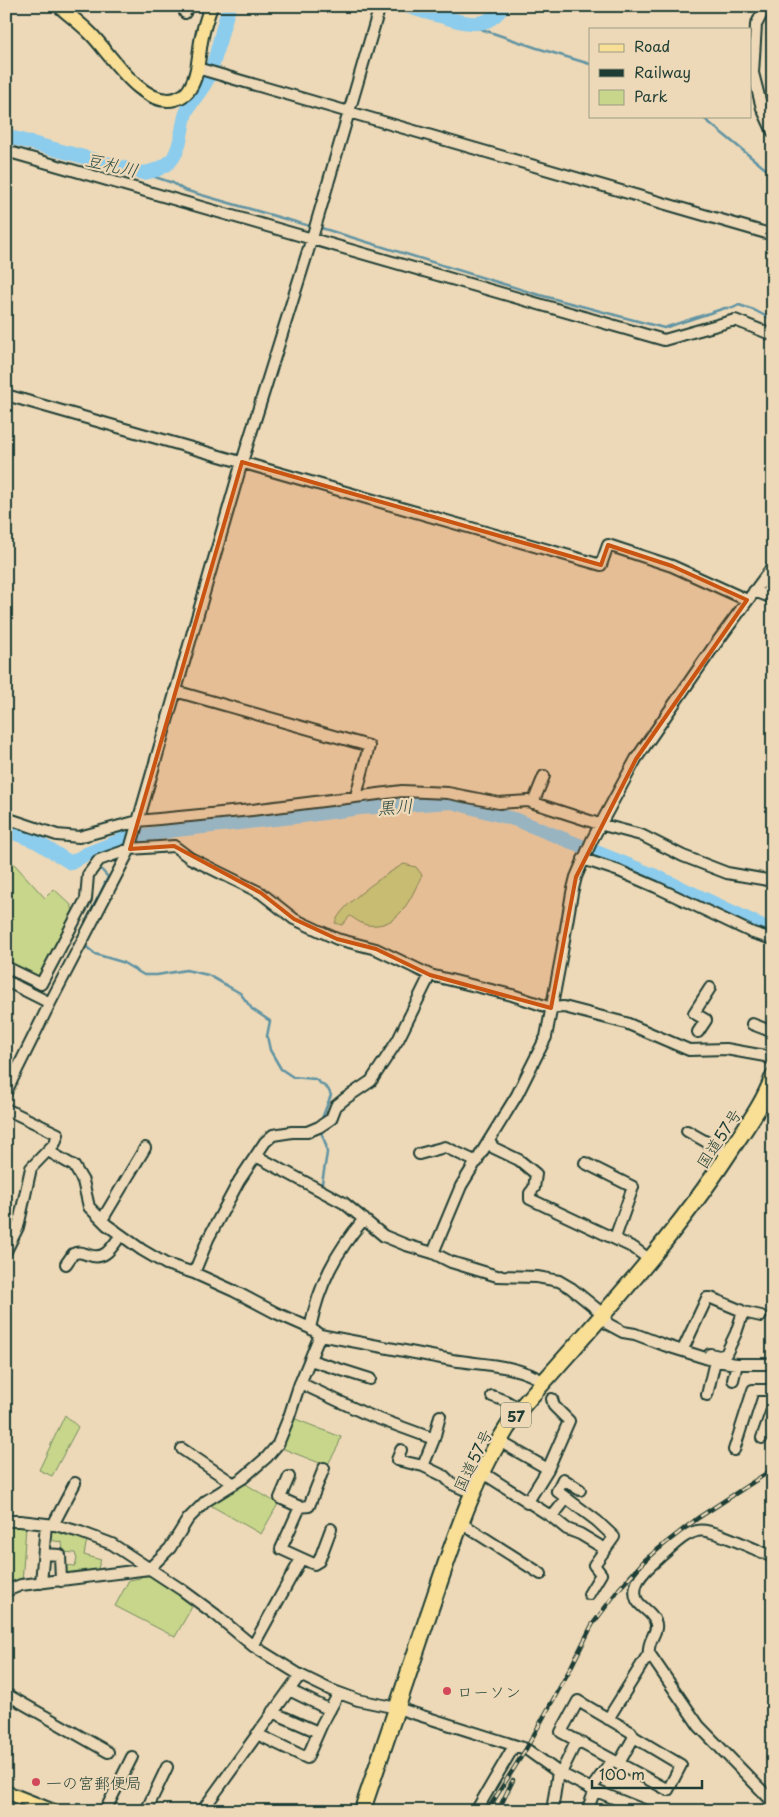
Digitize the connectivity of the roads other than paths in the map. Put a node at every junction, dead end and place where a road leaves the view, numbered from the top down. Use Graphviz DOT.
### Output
graph roads {
  1 [pos="59,6"];
  2 [pos="211,6"];
  3 [pos="380,6"];
  4 [pos="766,6"];
  5 [pos="197,68"];
  6 [pos="348,112"];
  7 [pos="773,132"];
  8 [pos="6,151"];
  9 [pos="772,231"];
  10 [pos="312,238"];
  11 [pos="773,335"];
  12 [pos="6,394"];
  13 [pos="242,462"];
  14 [pos="773,566"];
  15 [pos="754,591"];
  16 [pos="773,598"];
  17 [pos="747,600"];
  18 [pos="175,691"];
  19 [pos="540,779"];
  20 [pos="356,796"];
  21 [pos="533,803"];
  22 [pos="6,818"];
  23 [pos="138,821"];
  24 [pos="599,824"];
  25 [pos="130,849"];
  26 [pos="583,859"];
  27 [pos="773,881"];
  28 [pos="773,939"];
  29 [pos="6,967"];
  30 [pos="430,975"];
  31 [pos="6,981"];
  32 [pos="710,988"];
  33 [pos="50,1003"];
  34 [pos="551,1008"];
  35 [pos="752,1024"];
  36 [pos="698,1032"];
  37 [pos="773,1032"];
  38 [pos="773,1060"];
  39 [pos="773,1077"];
  40 [pos="6,1092"];
  41 [pos="6,1109"];
  42 [pos="687,1131"];
  43 [pos="489,1142"];
  44 [pos="145,1148"];
  45 [pos="48,1151"];
  46 [pos="420,1154"];
  47 [pos="728,1154"];
  48 [pos="256,1156"];
  49 [pos="477,1162"];
  50 [pos="585,1163"];
  51 [pos="364,1219"];
  52 [pos="102,1220"];
  53 [pos="121,1235"];
  54 [pos="615,1238"];
  55 [pos="8,1245"];
  56 [pos="433,1253"];
  57 [pos="650,1260"];
  58 [pos="66,1264"];
  59 [pos="194,1273"];
  60 [pos="742,1312"];
  61 [pos="603,1314"];
  62 [pos="761,1316"];
  63 [pos="310,1328"];
  64 [pos="634,1334"];
  65 [pos="320,1335"];
  66 [pos="685,1345"];
  67 [pos="310,1360"];
  68 [pos="715,1361"];
  69 [pos="737,1364"];
  70 [pos="773,1364"];
  71 [pos="370,1379"];
  72 [pos="733,1380"];
  73 [pos="544,1382"];
  74 [pos="300,1383"];
  75 [pos="773,1390"];
  76 [pos="707,1395"];
  77 [pos="492,1396"];
  78 [pos="552,1400"];
  79 [pos="773,1407"];
  80 [pos="520,1409"];
  81 [pos="440,1416"];
  82 [pos="762,1438"];
  83 [pos="434,1439"];
  84 [pos="499,1441"];
  85 [pos="182,1449"];
  86 [pos="401,1450"];
  87 [pos="734,1450"];
  88 [pos="423,1466"];
  89 [pos="324,1468"];
  90 [pos="548,1468"];
  91 [pos="483,1472"];
  92 [pos="289,1477"];
  93 [pos="75,1483"];
  94 [pos="234,1484"];
  95 [pos="580,1490"];
  96 [pos="474,1492"];
  97 [pos="566,1499"];
  98 [pos="527,1502"];
  99 [pos="300,1507"];
  100 [pos="552,1517"];
  101 [pos="6,1521"];
  102 [pos="461,1523"];
  103 [pos="50,1525"];
  104 [pos="331,1530"];
  105 [pos="605,1549"];
  106 [pos="44,1554"];
  107 [pos="773,1557"];
  108 [pos="301,1558"];
  109 [pos="149,1569"];
  110 [pos="540,1574"];
  111 [pos="60,1582"];
  112 [pos="41,1584"];
  113 [pos="6,1591"];
  114 [pos="589,1594"];
  115 [pos="253,1646"];
  116 [pos="650,1653"];
  117 [pos="300,1674"];
  118 [pos="288,1690"];
  119 [pos="339,1693"];
  120 [pos="6,1694"];
  121 [pos="397,1708"];
  122 [pos="330,1710"];
  123 [pos="272,1712"];
  124 [pos="608,1718"];
  125 [pos="318,1732"];
  126 [pos="257,1734"];
  127 [pos="634,1737"];
  128 [pos="577,1740"];
  129 [pos="514,1746"];
  130 [pos="108,1752"];
  131 [pos="132,1757"];
  132 [pos="616,1761"];
  133 [pos="167,1767"];
  134 [pos="559,1773"];
  135 [pos="593,1789"];
  136 [pos="6,1792"];
  137 [pos="54,1811"];
  138 [pos="105,1811"];
  139 [pos="146,1811"];
  140 [pos="202,1811"];
  141 [pos="362,1811"];
  142 [pos="476,1811"];
  143 [pos="552,1811"];
  144 [pos="587,1811"];
  145 [pos="646,1811"];
  146 [pos="769,1811"];
  1 -- 5 [label="main road"];
  2 -- 5 [label="main road"];
  3 -- 6 [label="street"];
  4 -- 7 [label="street"];
  5 -- 6 [label="street"];
  6 -- 9 [label="street"];
  6 -- 10 [label="street"];
  8 -- 10 [label="street"];
  10 -- 11 [label="street"];
  10 -- 13 [label="street"];
  12 -- 13 [label="street"];
  13 -- 17 [label="street"];
  13 -- 18 [label="street"];
  14 -- 15 [label="street"];
  15 -- 16 [label="street"];
  15 -- 17 [label="street"];
  17 -- 24 [label="street"];
  18 -- 20 [label="street"];
  18 -- 23 [label="street"];
  19 -- 21 [label="street"];
  20 -- 21 [label="street"];
  20 -- 23 [label="street"];
  21 -- 24 [label="street"];
  22 -- 23 [label="street"];
  23 -- 25 [label="street"];
  24 -- 26 [label="street"];
  24 -- 27 [label="street"];
  25 -- 29 [label="street"];
  25 -- 30 [label="street"];
  25 -- 33 [label="street"];
  26 -- 28 [label="street"];
  26 -- 34 [label="street"];
  30 -- 34 [label="street"];
  30 -- 48 [label="street"];
  31 -- 33 [label="street"];
  32 -- 36 [label="street"];
  33 -- 40 [label="street"];
  34 -- 38 [label="street"];
  34 -- 43 [label="street"];
  35 -- 37 [label="street"];
  39 -- 47 [label="highway, 国道57号 / 57"];
  41 -- 45 [label="street"];
  42 -- 47 [label="street"];
  43 -- 49 [label="street"];
  43 -- 54 [label="street"];
  44 -- 52 [label="street"];
  45 -- 52 [label="street"];
  45 -- 55 [label="street"];
  46 -- 49 [label="street"];
  47 -- 57 [label="highway, 国道57号 / 57"];
  48 -- 51 [label="street"];
  48 -- 59 [label="street"];
  49 -- 56 [label="street"];
  50 -- 54 [label="street"];
  51 -- 56 [label="street"];
  51 -- 63 [label="street"];
  52 -- 53 [label="street"];
  53 -- 58 [label="street"];
  53 -- 59 [label="street"];
  54 -- 57 [label="street"];
  56 -- 61 [label="street"];
  57 -- 61 [label="highway, 国道57号 / 57"];
  59 -- 63 [label="street"];
  60 -- 62 [label="street"];
  60 -- 66 [label="street"];
  60 -- 66 [label="street"];
  61 -- 64 [label="street"];
  61 -- 73 [label="highway, 国道57号 / 57"];
  63 -- 65 [label="street"];
  64 -- 66 [label="street"];
  64 -- 68 [label="street"];
  65 -- 67 [label="street"];
  65 -- 73 [label="street"];
  67 -- 71 [label="street"];
  67 -- 74 [label="street"];
  68 -- 69 [label="street"];
  68 -- 76 [label="street"];
  69 -- 70 [label="street"];
  69 -- 72 [label="street"];
  73 -- 80 [label="highway, 国道57号 / 57"];
  74 -- 83 [label="street"];
  74 -- 94 [label="street"];
  75 -- 87 [label="street"];
  77 -- 80 [label="street"];
  78 -- 90 [label="street"];
  79 -- 82 [label="street"];
  80 -- 84 [label="highway, 国道57号 / 57"];
  81 -- 83 [label="street"];
  83 -- 88 [label="street"];
  84 -- 90 [label="street"];
  84 -- 91 [label="highway, 国道57号 / 57"];
  85 -- 94 [label="street"];
  86 -- 88 [label="street"];
  88 -- 96 [label="street"];
  89 -- 99 [label="street"];
  90 -- 98 [label="street"];
  91 -- 96 [label="highway, 国道57号 / 57"];
  91 -- 98 [label="street"];
  92 -- 99 [label="street"];
  93 -- 103 [label="street"];
  94 -- 109 [label="street"];
  95 -- 97 [label="street"];
  96 -- 102 [label="highway, 国道57号 / 57"];
  97 -- 100 [label="street"];
  97 -- 105 [label="street"];
  98 -- 100 [label="street"];
  99 -- 108 [label="street"];
  100 -- 105 [label="street"];
  101 -- 103 [label="street"];
  102 -- 110 [label="street"];
  102 -- 121 [label="highway, 国道57号 / 57"];
  103 -- 106 [label="street"];
  103 -- 109 [label="street"];
  104 -- 108 [label="street"];
  105 -- 114 [label="street"];
  106 -- 111 [label="street"];
  106 -- 112 [label="street"];
  107 -- 116 [label="street"];
  108 -- 115 [label="street"];
  109 -- 111 [label="street"];
  109 -- 115 [label="street"];
  111 -- 112 [label="street"];
  112 -- 113 [label="street"];
  115 -- 117 [label="street"];
  116 -- 124 [label="street"];
  116 -- 146 [label="street"];
  117 -- 118 [label="street"];
  117 -- 119 [label="street"];
  118 -- 122 [label="street"];
  118 -- 123 [label="street"];
  119 -- 121 [label="street"];
  119 -- 122 [label="street"];
  120 -- 130 [label="street"];
  121 -- 129 [label="street"];
  121 -- 141 [label="highway, 国道57号 / 57"];
  122 -- 125 [label="street"];
  123 -- 125 [label="street"];
  123 -- 126 [label="street"];
  124 -- 127 [label="street"];
  124 -- 128 [label="street"];
  125 -- 126 [label="street"];
  126 -- 140 [label="street"];
  127 -- 132 [label="street"];
  127 -- 132 [label="street"];
  128 -- 132 [label="street"];
  128 -- 134 [label="street"];
  129 -- 134 [label="street"];
  129 -- 142 [label="street"];
  131 -- 138 [label="street"];
  132 -- 135 [label="street"];
  133 -- 139 [label="street"];
  134 -- 135 [label="street"];
  134 -- 143 [label="street"];
  135 -- 144 [label="street"];
  135 -- 145 [label="street"];
  136 -- 137 [label="main road"];
}
